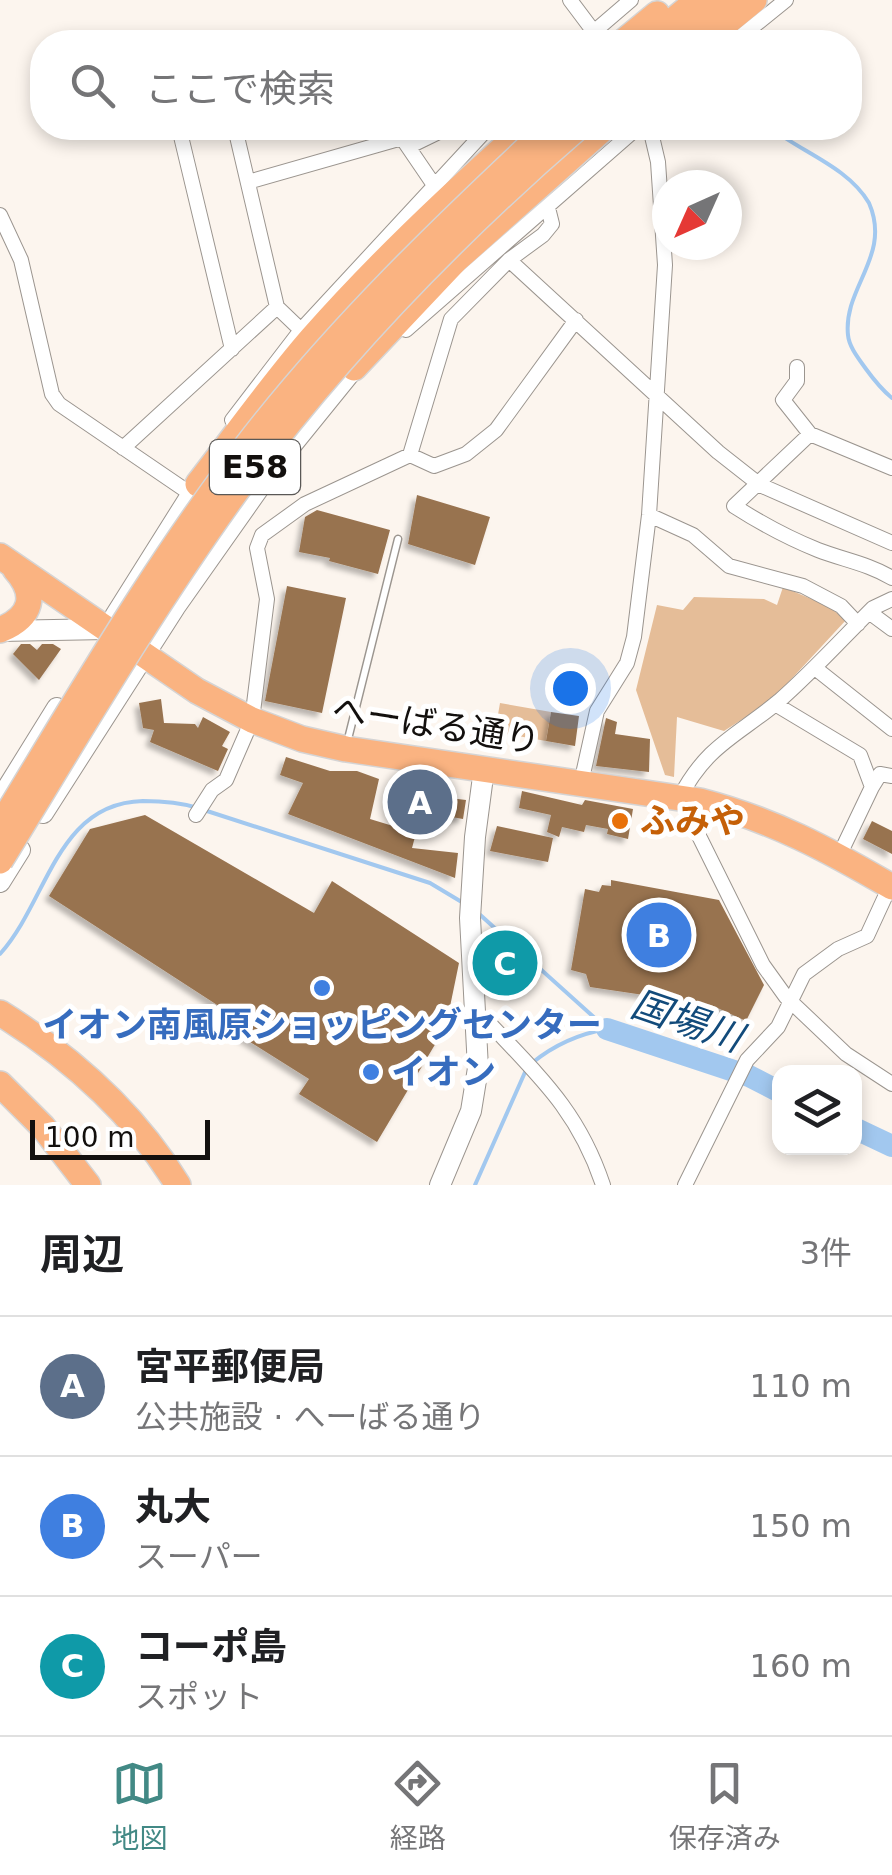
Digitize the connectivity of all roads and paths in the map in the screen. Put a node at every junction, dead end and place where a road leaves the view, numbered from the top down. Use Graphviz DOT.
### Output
graph roads {
  1 [pos="570,0"];
  2 [pos="631,0"];
  3 [pos="674,0"];
  4 [pos="698,0"];
  5 [pos="727,0"];
  6 [pos="754,0"];
  7 [pos="786,0"];
  8 [pos="585,30"];
  9 [pos="596,30"];
  10 [pos="638,30"];
  11 [pos="662,30"];
  12 [pos="690,30"];
  13 [pos="718,30"];
  14 [pos="749,30"];
  15 [pos="182,140"];
  16 [pos="238,140"];
  17 [pos="393,140"];
  18 [pos="405,140"];
  19 [pos="474,140"];
  20 [pos="513,140"];
  21 [pos="537,140"];
  22 [pos="564,140"];
  23 [pos="590,140"];
  24 [pos="624,140"];
  25 [pos="653,140"];
  26 [pos="248,182"];
  27 [pos="434,185"];
  28 [pos="548,208"];
  29 [pos="0,215"];
  30 [pos="509,260"];
  31 [pos="277,307"];
  32 [pos="576,320"];
  33 [pos="301,330"];
  34 [pos="232,349"];
  35 [pos="797,366"];
  36 [pos="354,368"];
  37 [pos="659,398"];
  38 [pos="810,434"];
  39 [pos="123,448"];
  40 [pos="410,455"];
  41 [pos="892,468"];
  42 [pos="756,482"];
  43 [pos="194,489"];
  44 [pos="649,516"];
  45 [pos="398,539"];
  46 [pos="892,543"];
  47 [pos="5,560"];
  48 [pos="892,578"];
  49 [pos="892,599"];
  50 [pos="863,618"];
  51 [pos="107,628"];
  52 [pos="892,628"];
  53 [pos="0,631"];
  54 [pos="144,654"];
  55 [pos="814,668"];
  56 [pos="776,704"];
  57 [pos="252,720"];
  58 [pos="892,729"];
  59 [pos="346,750"];
  60 [pos="484,769"];
  61 [pos="892,776"];
  62 [pos="581,783"];
  63 [pos="872,787"];
  64 [pos="690,799"];
  65 [pos="0,800"];
  66 [pos="197,813"];
  67 [pos="0,826"];
  68 [pos="838,856"];
  69 [pos="0,861"];
  70 [pos="0,882"];
  71 [pos="891,886"];
  72 [pos="789,998"];
  73 [pos="0,1013"];
  74 [pos="478,1020"];
  75 [pos="0,1084"];
  76 [pos="892,1084"];
  77 [pos="88,1185"];
  78 [pos="178,1185"];
  79 [pos="440,1185"];
  80 [pos="603,1185"];
  81 [pos="685,1185"];
  1 -- 8 [label="street"];
  2 -- 9 [label="street"];
  3 -- 10 [label="highway"];
  4 -- 11 [label="highway"];
  5 -- 12 [label="highway"];
  6 -- 13 [label="highway"];
  7 -- 14 [label="street"];
  15 -- 34 [label="street"];
  16 -- 26 [label="street"];
  17 -- 26 [label="street"];
  18 -- 27 [label="street"];
  19 -- 27 [label="street"];
  20 -- 43 [label="highway"];
  21 -- 67 [label="highway, E58, bridge"];
  22 -- 69 [label="highway, E58, bridge"];
  23 -- 36 [label="highway"];
  24 -- 28 [label="street"];
  25 -- 37 [label="street"];
  26 -- 31 [label="street"];
  27 -- 33 [label="street"];
  28 -- 30 [label="street"];
  28 -- 36 [label="street"];
  29 -- 39 [label="street"];
  30 -- 32 [label="street"];
  30 -- 40 [label="street"];
  31 -- 33 [label="street"];
  31 -- 34 [label="street"];
  32 -- 37 [label="street"];
  32 -- 40 [label="street"];
  33 -- 43 [label="street"];
  34 -- 39 [label="street"];
  35 -- 38 [label="street"];
  36 -- 54 [label="street"];
  37 -- 42 [label="street"];
  37 -- 44 [label="street"];
  38 -- 41 [label="street"];
  38 -- 42 [label="street"];
  39 -- 43 [label="street"];
  40 -- 57 [label="street"];
  42 -- 46 [label="street"];
  42 -- 48 [label="street"];
  43 -- 51 [label="street"];
  44 -- 50 [label="street"];
  44 -- 62 [label="street"];
  45 -- 59 [label="lane"];
  47 -- 51 [label="highway, へーばる通り"];
  47 -- 53 [label="highway"];
  49 -- 50 [label="street"];
  50 -- 52 [label="street"];
  50 -- 55 [label="street"];
  51 -- 53 [label="street"];
  51 -- 54 [label="highway, へーばる通り"];
  51 -- 65 [label="street"];
  54 -- 57 [label="highway, へーばる通り"];
  54 -- 70 [label="street"];
  55 -- 56 [label="street"];
  55 -- 58 [label="street"];
  56 -- 63 [label="street"];
  56 -- 64 [label="street"];
  57 -- 59 [label="highway, へーばる通り"];
  57 -- 66 [label="street"];
  59 -- 60 [label="highway, へーばる通り"];
  60 -- 62 [label="highway, へーばる通り"];
  60 -- 74 [label="street"];
  61 -- 63 [label="street"];
  62 -- 64 [label="highway, へーばる通り"];
  63 -- 68 [label="street"];
  64 -- 68 [label="highway, へーばる通り"];
  64 -- 72 [label="street"];
  68 -- 71 [label="highway, へーばる通り"];
  71 -- 72 [label="street"];
  72 -- 76 [label="street"];
  72 -- 81 [label="street"];
  73 -- 78 [label="highway"];
  74 -- 79 [label="street"];
  74 -- 80 [label="street"];
  75 -- 77 [label="highway"];
}
